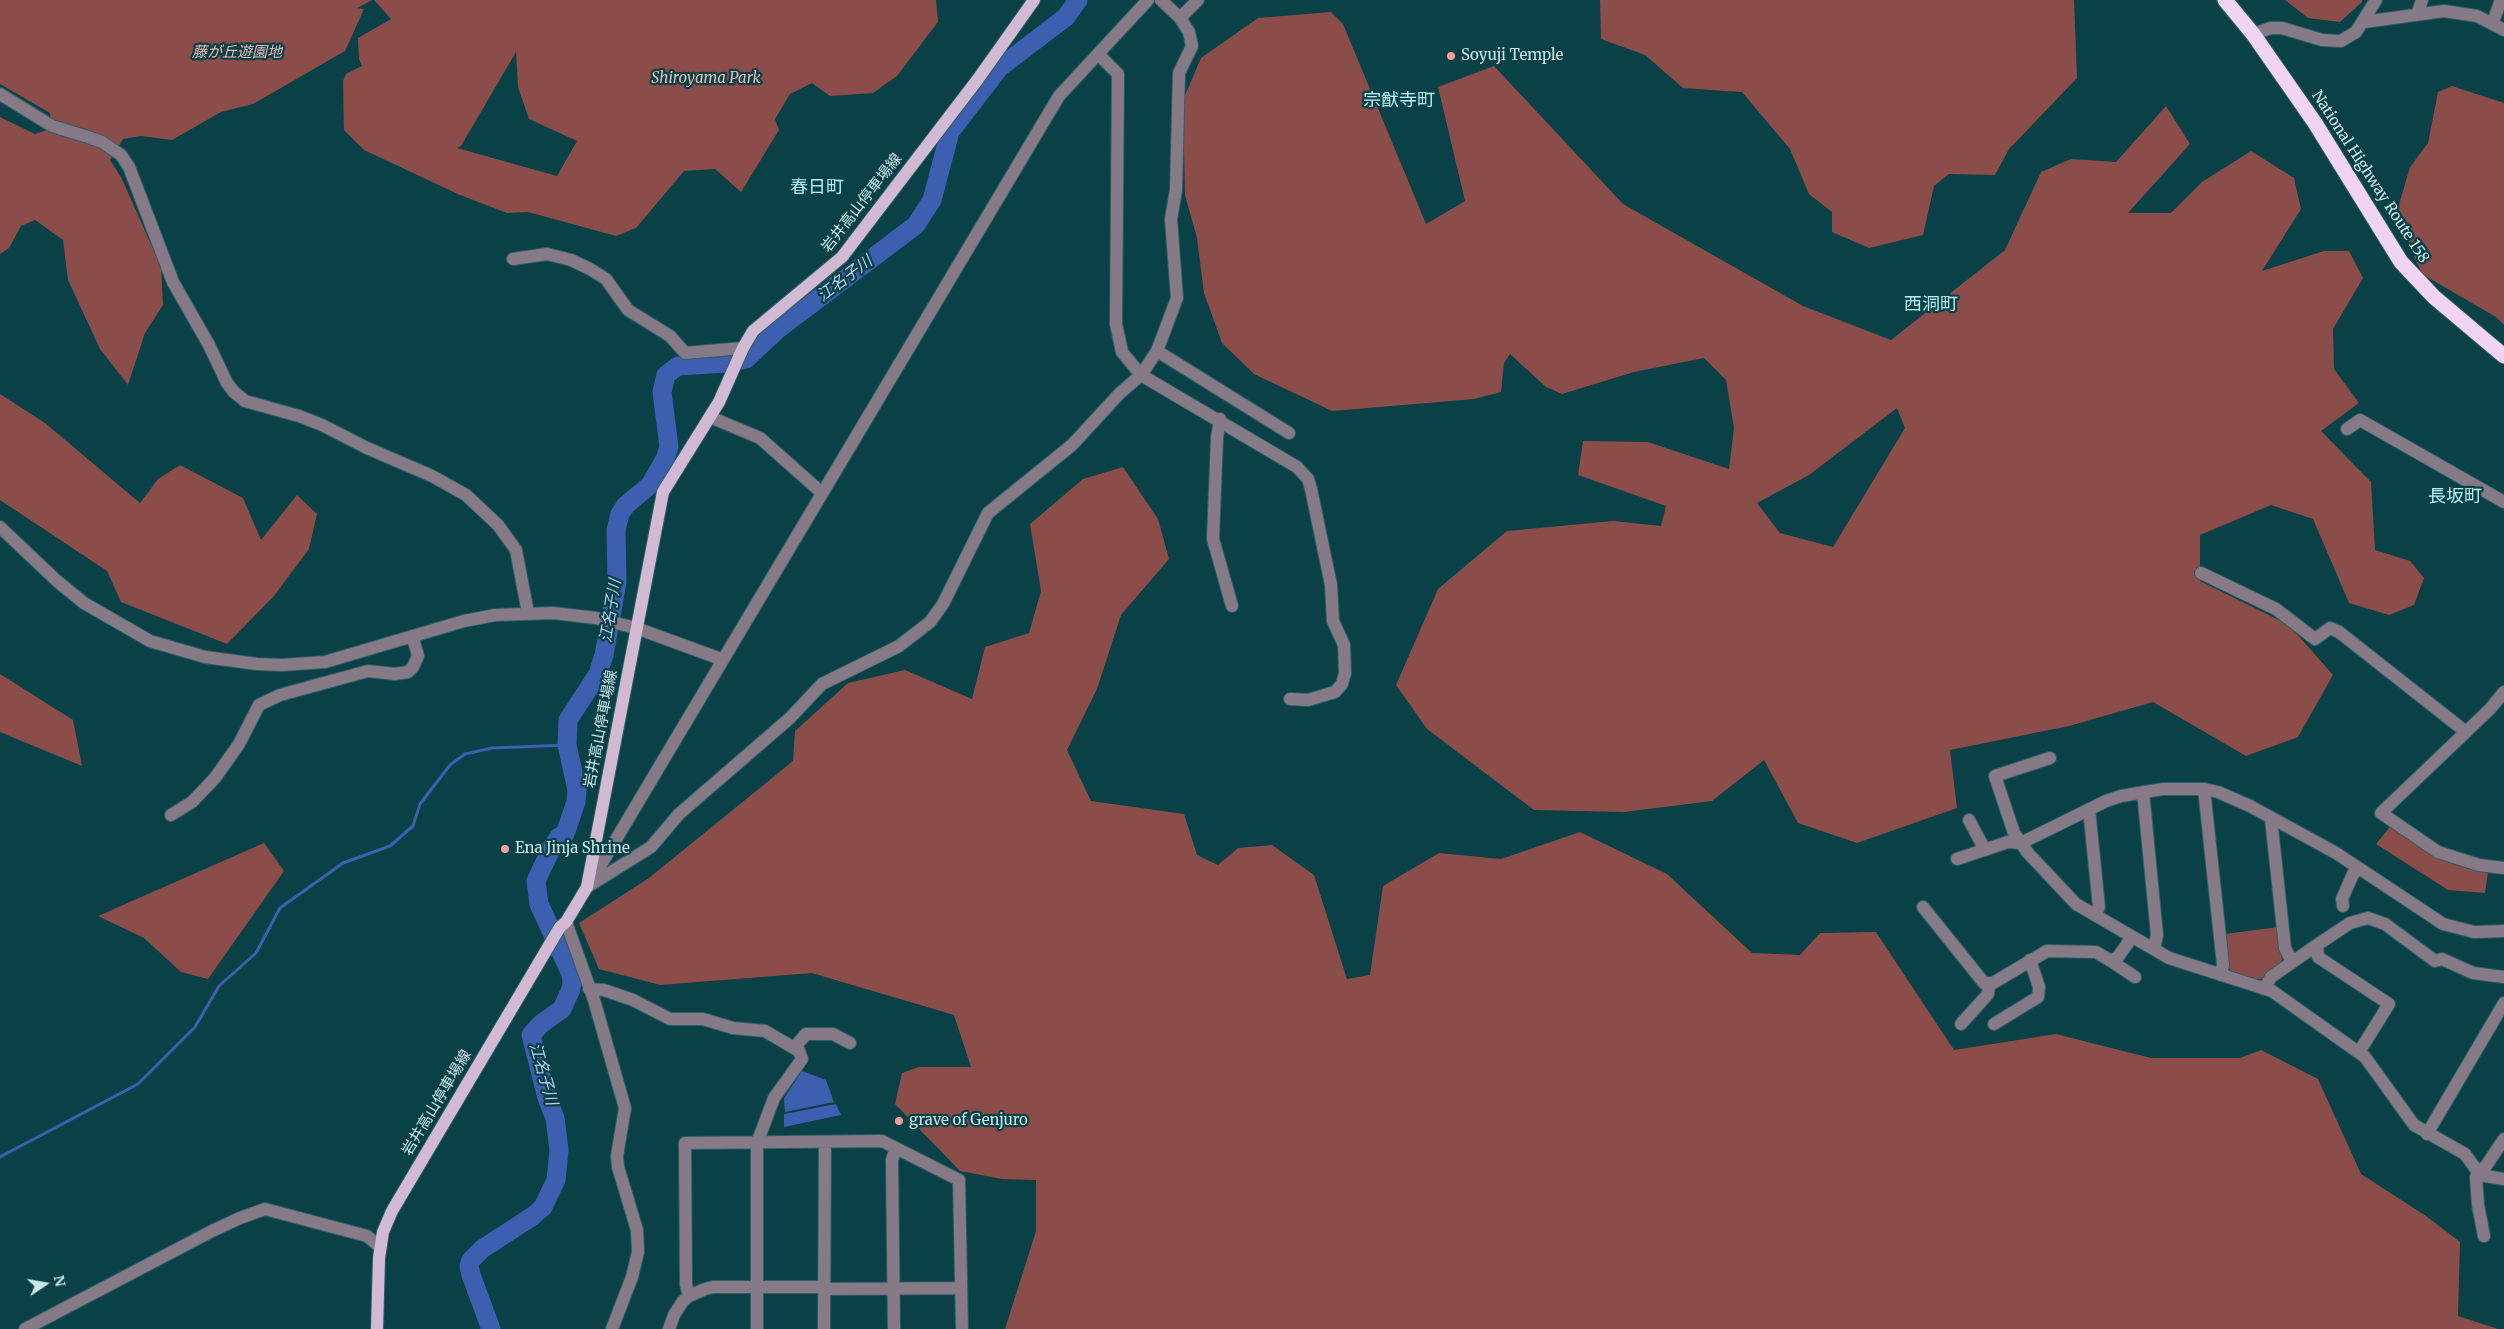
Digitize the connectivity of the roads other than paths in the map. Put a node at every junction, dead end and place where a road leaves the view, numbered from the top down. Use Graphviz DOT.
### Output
graph roads {
  1 [pos="1034,0"];
  2 [pos="1148,0"];
  3 [pos="1160,0"];
  4 [pos="1198,0"];
  5 [pos="2225,0"];
  6 [pos="2376,0"];
  7 [pos="2422,0"];
  8 [pos="2501,0"];
  9 [pos="2417,15"];
  10 [pos="1180,18"];
  11 [pos="2364,22"];
  12 [pos="2493,22"];
  13 [pos="2504,30"];
  14 [pos="2252,34"];
  15 [pos="1098,54"];
  16 [pos="0,94"];
  17 [pos="513,259"];
  18 [pos="742,349"];
  19 [pos="1157,351"];
  20 [pos="2504,356"];
  21 [pos="1141,375"];
  22 [pos="710,417"];
  23 [pos="1220,419"];
  24 [pos="2347,429"];
  25 [pos="1289,433"];
  26 [pos="822,493"];
  27 [pos="2504,502"];
  28 [pos="0,527"];
  29 [pos="2201,573"];
  30 [pos="1232,606"];
  31 [pos="528,613"];
  32 [pos="636,628"];
  33 [pos="413,638"];
  34 [pos="721,659"];
  35 [pos="2504,692"];
  36 [pos="1290,699"];
  37 [pos="2466,732"];
  38 [pos="2050,758"];
  39 [pos="2204,789"];
  40 [pos="2144,792"];
  41 [pos="2089,809"];
  42 [pos="171,815"];
  43 [pos="2271,819"];
  44 [pos="1969,820"];
  45 [pos="2021,843"];
  46 [pos="1985,850"];
  47 [pos="1957,859"];
  48 [pos="2504,868"];
  49 [pos="2359,869"];
  50 [pos="587,887"];
  51 [pos="2343,906"];
  52 [pos="1923,907"];
  53 [pos="2094,915"];
  54 [pos="563,925"];
  55 [pos="2504,931"];
  56 [pos="2132,937"];
  57 [pos="2317,945"];
  58 [pos="2154,949"];
  59 [pos="2030,960"];
  60 [pos="2112,961"];
  61 [pos="2292,962"];
  62 [pos="2221,975"];
  63 [pos="2135,977"];
  64 [pos="2504,977"];
  65 [pos="1989,984"];
  66 [pos="589,989"];
  67 [pos="2264,989"];
  68 [pos="2504,1003"];
  69 [pos="1962,1024"];
  70 [pos="1994,1024"];
  71 [pos="850,1043"];
  72 [pos="796,1047"];
  73 [pos="2359,1052"];
  74 [pos="2427,1134"];
  75 [pos="2504,1139"];
  76 [pos="825,1142"];
  77 [pos="757,1143"];
  78 [pos="896,1148"];
  79 [pos="2478,1172"];
  80 [pos="2504,1178"];
  81 [pos="2484,1236"];
  82 [pos="380,1247"];
  83 [pos="757,1287"];
  84 [pos="824,1288"];
  85 [pos="893,1288"];
  86 [pos="961,1288"];
  87 [pos="689,1296"];
  88 [pos="25,1329"];
  89 [pos="377,1329"];
  90 [pos="612,1329"];
  91 [pos="669,1329"];
  92 [pos="757,1329"];
  93 [pos="824,1329"];
  94 [pos="894,1329"];
  95 [pos="962,1329"];
  1 -- 18 [label="main road, 岩井高山停車場線"];
  2 -- 15 [label="street"];
  3 -- 10 [label="street"];
  4 -- 10 [label="street"];
  5 -- 14 [label="highway, National Highway Route 158"];
  6 -- 11 [label="street"];
  7 -- 9 [label="street"];
  8 -- 12 [label="street"];
  9 -- 11 [label="street"];
  9 -- 12 [label="street"];
  10 -- 19 [label="street"];
  11 -- 14 [label="street"];
  12 -- 13 [label="street"];
  14 -- 20 [label="highway, National Highway Route 158"];
  15 -- 21 [label="street"];
  15 -- 26 [label="street"];
  16 -- 31 [label="street"];
  17 -- 18 [label="street"];
  18 -- 22 [label="main road, 岩井高山停車場線"];
  19 -- 21 [label="street"];
  19 -- 25 [label="street"];
  21 -- 23 [label="street"];
  21 -- 50 [label="street"];
  22 -- 26 [label="street"];
  22 -- 32 [label="main road, 岩井高山停車場線"];
  23 -- 30 [label="street"];
  23 -- 36 [label="street"];
  24 -- 27 [label="street"];
  26 -- 34 [label="street"];
  28 -- 33 [label="street"];
  29 -- 37 [label="street"];
  31 -- 32 [label="street"];
  31 -- 33 [label="street"];
  32 -- 34 [label="street"];
  32 -- 50 [label="main road, 岩井高山停車場線"];
  33 -- 42 [label="street"];
  34 -- 50 [label="street"];
  35 -- 37 [label="street"];
  37 -- 48 [label="street"];
  38 -- 45 [label="street"];
  39 -- 40 [label="street"];
  39 -- 43 [label="street"];
  39 -- 62 [label="street"];
  40 -- 41 [label="street"];
  40 -- 58 [label="street"];
  41 -- 45 [label="street"];
  41 -- 53 [label="street"];
  43 -- 49 [label="street"];
  43 -- 61 [label="street"];
  44 -- 46 [label="street"];
  45 -- 46 [label="street"];
  45 -- 53 [label="street"];
  46 -- 47 [label="street"];
  49 -- 51 [label="street"];
  49 -- 55 [label="street"];
  50 -- 54 [label="main road, 岩井高山停車場線"];
  52 -- 65 [label="street"];
  53 -- 56 [label="street"];
  54 -- 66 [label="street"];
  54 -- 82 [label="main road, 岩井高山停車場線"];
  56 -- 58 [label="street"];
  56 -- 60 [label="street"];
  57 -- 61 [label="street"];
  57 -- 64 [label="street"];
  57 -- 73 [label="street"];
  58 -- 62 [label="street"];
  59 -- 60 [label="street"];
  59 -- 65 [label="street"];
  59 -- 70 [label="street"];
  60 -- 63 [label="street"];
  61 -- 67 [label="street"];
  62 -- 67 [label="street"];
  65 -- 69 [label="street"];
  66 -- 72 [label="street"];
  66 -- 90 [label="street"];
  67 -- 73 [label="street"];
  68 -- 74 [label="street"];
  71 -- 72 [label="street"];
  72 -- 77 [label="street"];
  73 -- 74 [label="street"];
  74 -- 79 [label="street"];
  75 -- 79 [label="street"];
  76 -- 77 [label="street"];
  76 -- 78 [label="street"];
  76 -- 84 [label="street"];
  77 -- 83 [label="street"];
  77 -- 87 [label="street"];
  78 -- 85 [label="street"];
  78 -- 86 [label="street"];
  79 -- 80 [label="street"];
  79 -- 81 [label="street"];
  82 -- 88 [label="street"];
  82 -- 89 [label="main road, 岩井高山停車場線"];
  83 -- 84 [label="street"];
  83 -- 87 [label="street"];
  83 -- 92 [label="street"];
  84 -- 85 [label="street"];
  84 -- 93 [label="street"];
  85 -- 86 [label="street"];
  85 -- 94 [label="street"];
  86 -- 95 [label="street"];
  87 -- 91 [label="street"];
}
